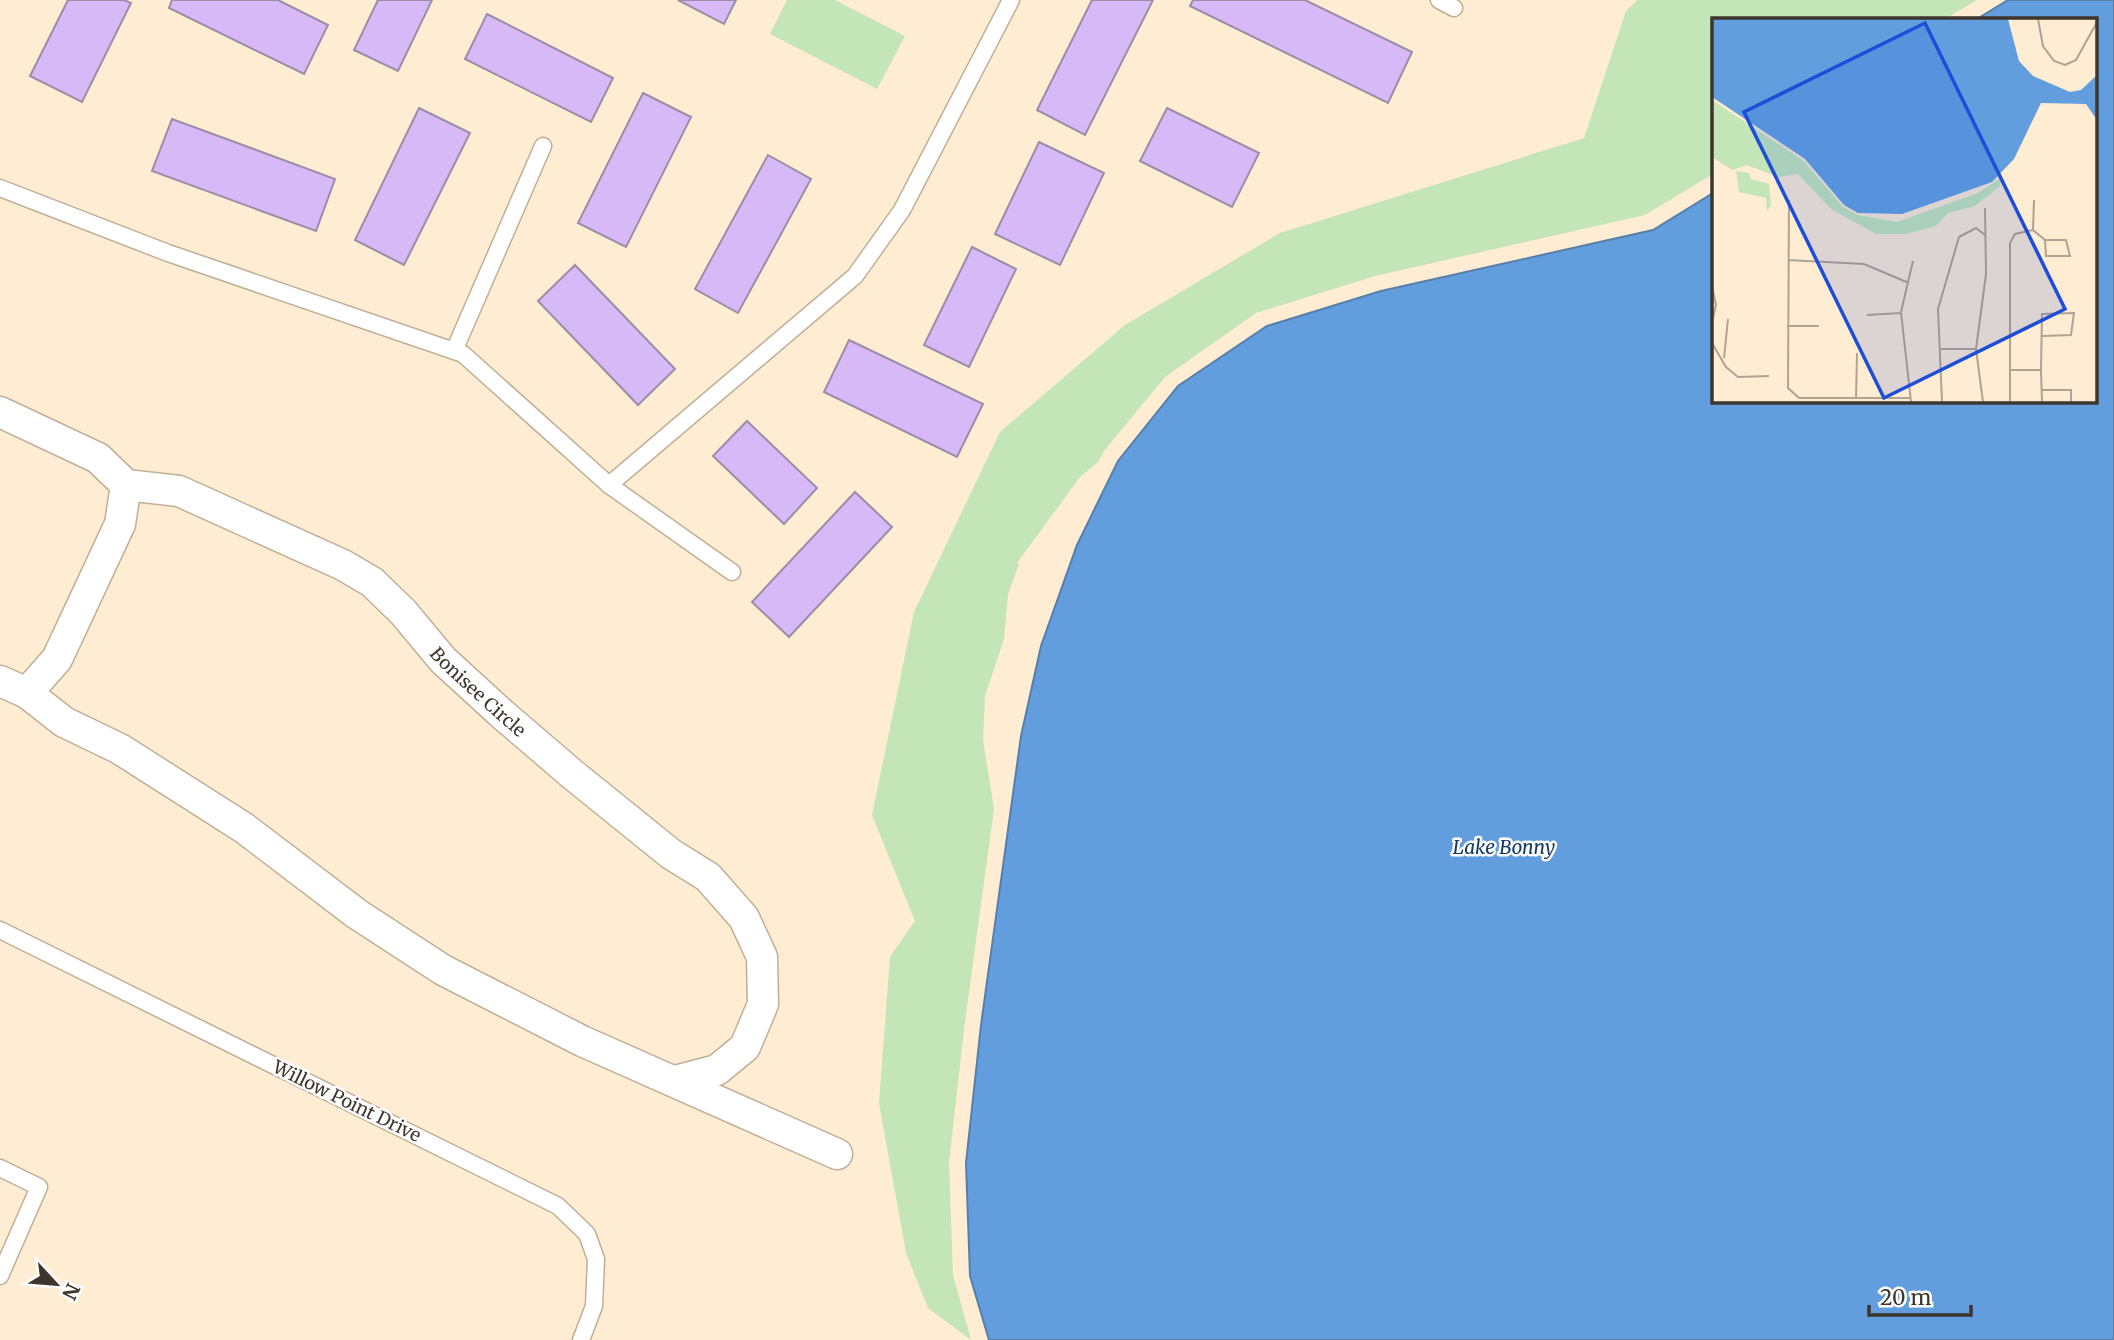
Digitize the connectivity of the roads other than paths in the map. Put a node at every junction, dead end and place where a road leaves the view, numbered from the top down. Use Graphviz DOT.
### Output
graph roads {
  1 [pos="1011,0"];
  2 [pos="1439,0"];
  3 [pos="1454,8"];
  4 [pos="543,146"];
  5 [pos="0,188"];
  6 [pos="454,351"];
  7 [pos="0,412"];
  8 [pos="126,485"];
  9 [pos="609,485"];
  10 [pos="732,572"];
  11 [pos="0,681"];
  12 [pos="27,693"];
  13 [pos="0,930"];
  14 [pos="675,1081"];
  15 [pos="836,1154"];
  16 [pos="0,1168"];
  17 [pos="0,1276"];
  18 [pos="581,1340"];
  1 -- 9 [label="lane"];
  2 -- 3 [label="lane"];
  4 -- 6 [label="lane"];
  5 -- 6 [label="lane"];
  6 -- 9 [label="lane"];
  7 -- 8 [label="street"];
  8 -- 12 [label="street"];
  8 -- 14 [label="street, Bonisee Circle"];
  9 -- 10 [label="lane"];
  11 -- 12 [label="street"];
  12 -- 14 [label="street"];
  13 -- 18 [label="lane, Willow Point Drive"];
  14 -- 15 [label="street"];
  16 -- 17 [label="lane"];
}
